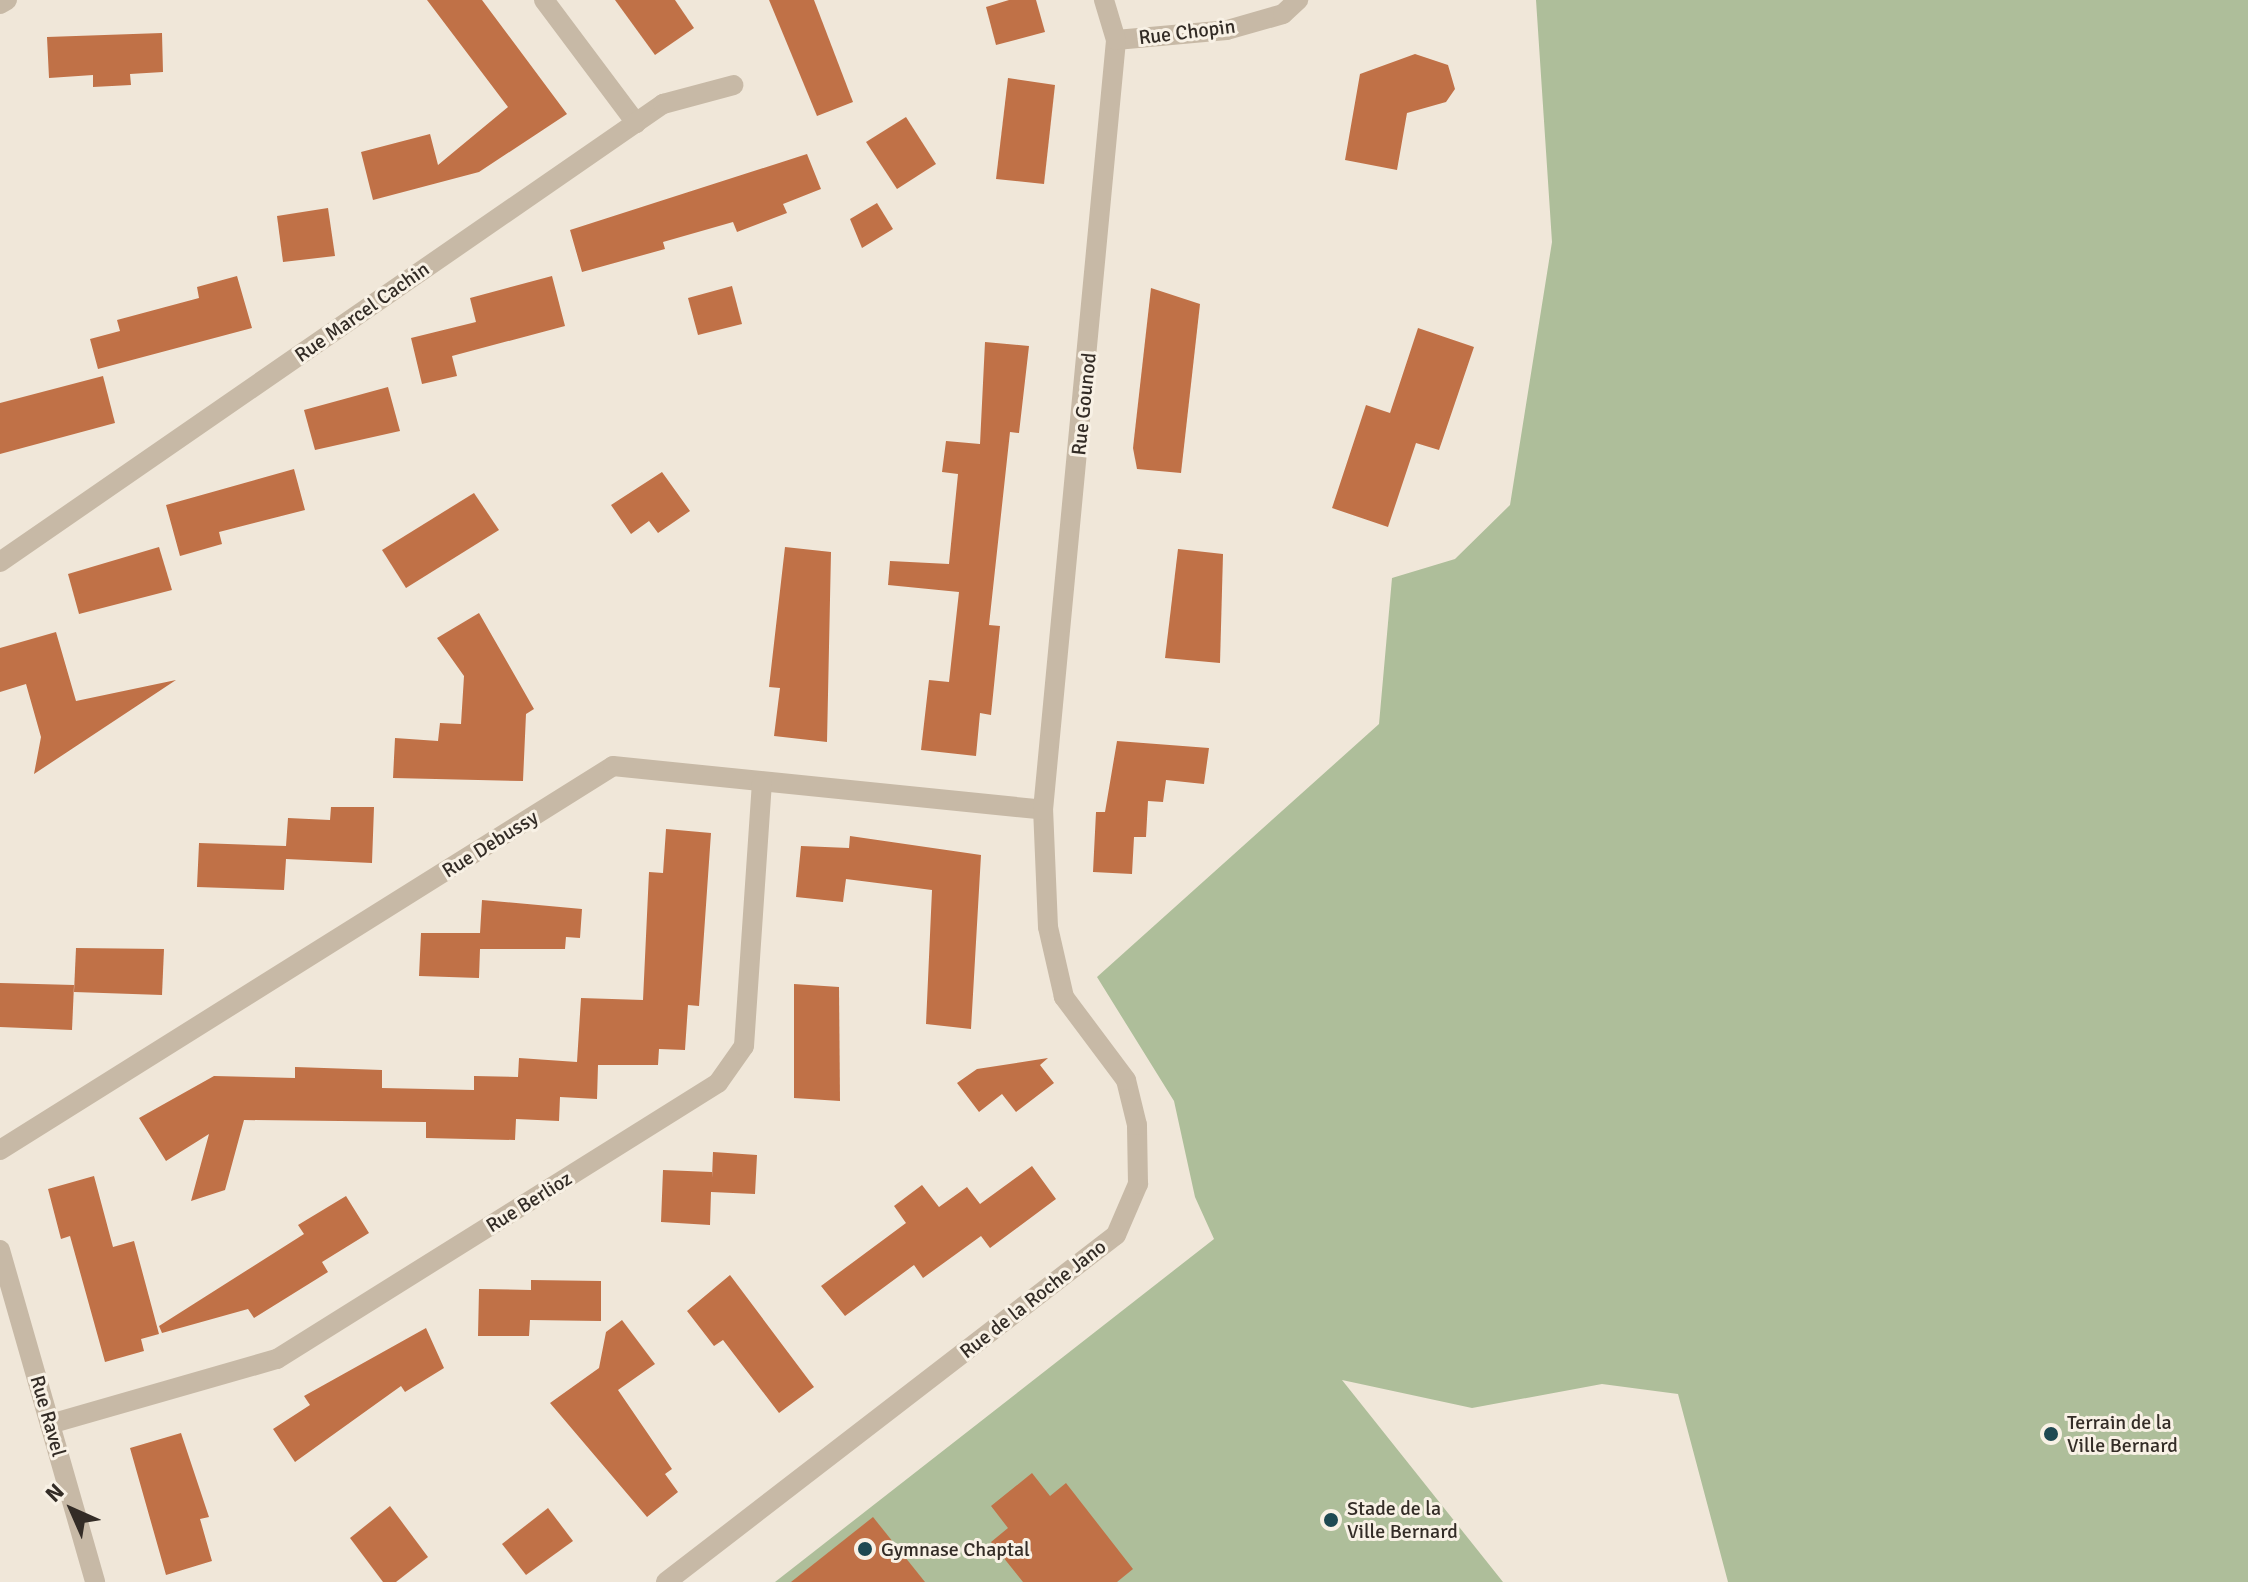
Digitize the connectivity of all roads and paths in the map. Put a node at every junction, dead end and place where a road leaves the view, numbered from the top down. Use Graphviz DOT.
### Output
graph roads {
  1 [pos="7,0"];
  2 [pos="544,0"];
  3 [pos="1104,0"];
  4 [pos="1298,0"];
  5 [pos="0,4"];
  6 [pos="1116,40"];
  7 [pos="734,85"];
  8 [pos="636,123"];
  9 [pos="0,562"];
  10 [pos="762,783"];
  11 [pos="1043,810"];
  12 [pos="0,1150"];
  13 [pos="0,1250"];
  14 [pos="50,1424"];
  15 [pos="95,1582"];
  16 [pos="666,1582"];
  1 -- 5 [label="street"];
  2 -- 8 [label="street"];
  3 -- 6 [label="street, Rue Gounod"];
  4 -- 6 [label="street, Rue Chopin"];
  6 -- 11 [label="street, Rue Gounod"];
  7 -- 8 [label="street, Rue Marcel Cachin"];
  8 -- 9 [label="street, Rue Marcel Cachin"];
  10 -- 11 [label="street, Rue Debussy"];
  10 -- 12 [label="street, Rue Debussy"];
  10 -- 14 [label="street, Rue Berlioz"];
  11 -- 16 [label="street, Rue de la Roche Jano"];
  13 -- 14 [label="street, Rue Ravel"];
  14 -- 15 [label="street, Rue Ravel"];
}
